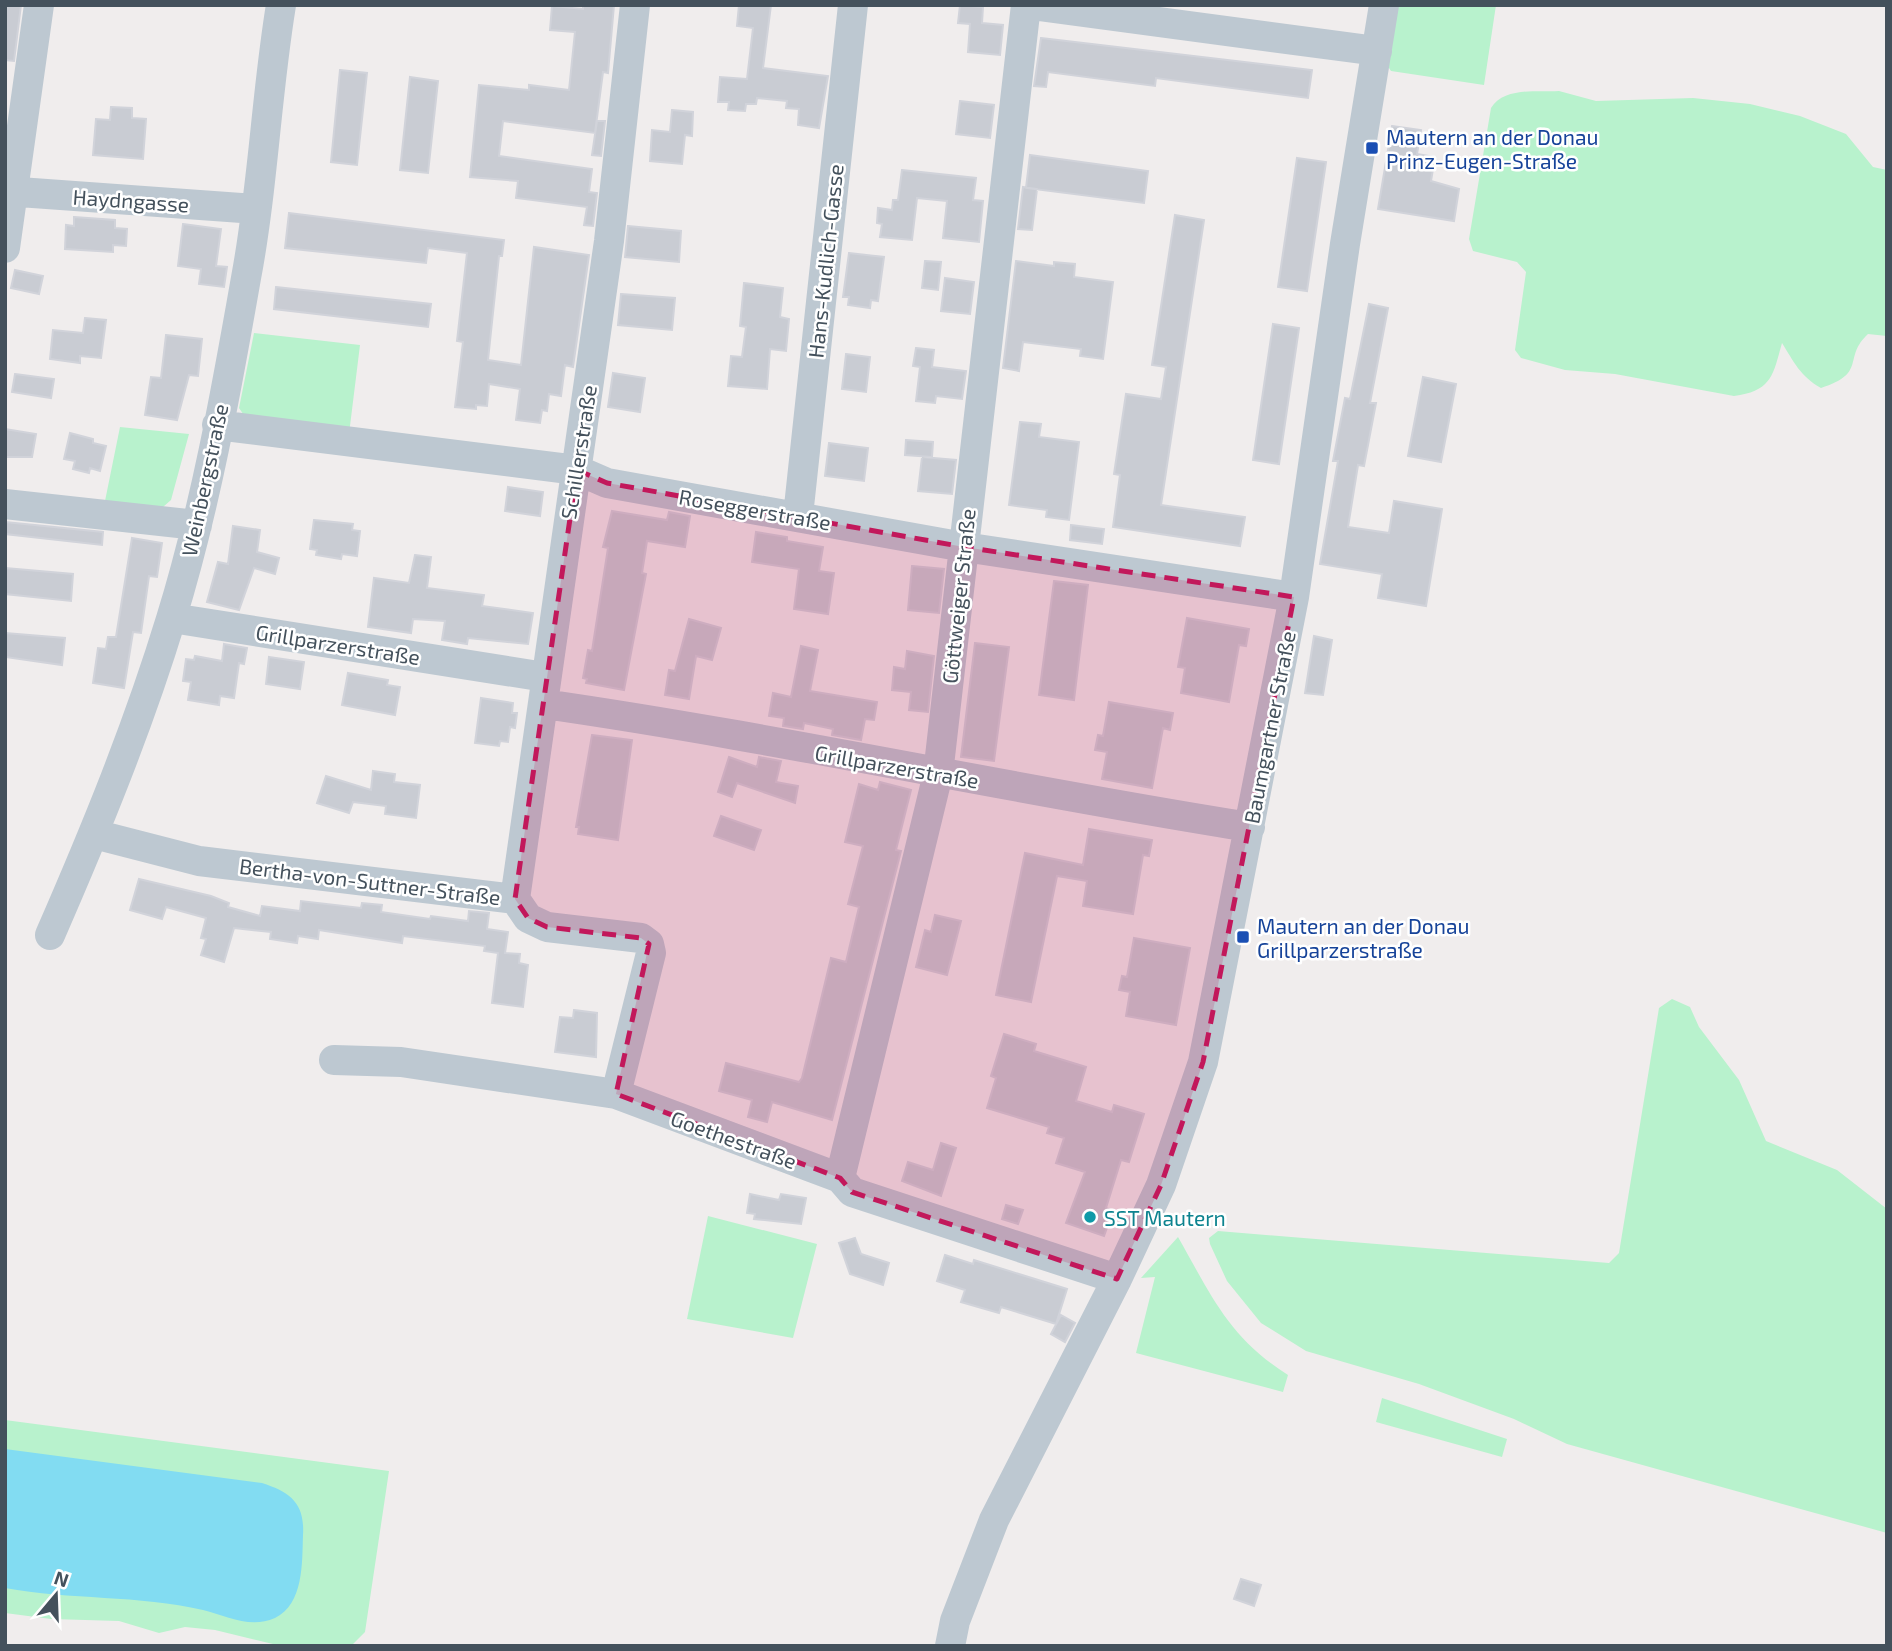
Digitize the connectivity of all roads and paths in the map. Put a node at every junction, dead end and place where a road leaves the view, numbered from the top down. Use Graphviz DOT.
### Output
graph roads {
  1 [pos="39,5"];
  2 [pos="281,5"];
  3 [pos="635,5"];
  4 [pos="853,5"];
  5 [pos="1028,5"];
  6 [pos="1384,5"];
  7 [pos="1377,51"];
  8 [pos="10,192"];
  9 [pos="257,209"];
  10 [pos="5,248"];
  11 [pos="217,425"];
  12 [pos="577,470"];
  13 [pos="5,503"];
  14 [pos="798,516"];
  15 [pos="197,525"];
  16 [pos="964,547"];
  17 [pos="1294,597"];
  18 [pos="172,618"];
  19 [pos="544,690"];
  20 [pos="938,774"];
  21 [pos="1250,827"];
  22 [pos="94,834"];
  23 [pos="515,899"];
  24 [pos="50,935"];
  25 [pos="334,1060"];
  26 [pos="616,1094"];
  27 [pos="840,1178"];
  28 [pos="1117,1279"];
  29 [pos="950,1646"];
  1 -- 8 [label="street"];
  2 -- 9 [label="street, Weinbergstraße"];
  3 -- 12 [label="street, Schillerstraße"];
  4 -- 14 [label="street, Hans-Kudlich-Gasse"];
  5 -- 7 [label="street"];
  5 -- 16 [label="street, Göttweiger Straße"];
  6 -- 7 [label="street, Baumgartner Straße"];
  7 -- 17 [label="street, Baumgartner Straße"];
  8 -- 9 [label="street, Haydngasse"];
  8 -- 10 [label="street"];
  9 -- 11 [label="street, Weinbergstraße"];
  11 -- 12 [label="street, Roseggerstraße"];
  11 -- 15 [label="street, Weinbergstraße"];
  12 -- 14 [label="street, Roseggerstraße"];
  12 -- 19 [label="street, Schillerstraße"];
  13 -- 15 [label="street"];
  14 -- 16 [label="street, Roseggerstraße"];
  15 -- 18 [label="street, Weinbergstraße"];
  16 -- 17 [label="street, Roseggerstraße"];
  16 -- 20 [label="street, Göttweiger Straße"];
  17 -- 21 [label="street, Baumgartner Straße"];
  18 -- 19 [label="street, Grillparzerstraße"];
  18 -- 22 [label="street, Weinbergstraße"];
  19 -- 20 [label="street, Grillparzerstraße"];
  19 -- 23 [label="street, Schillerstraße"];
  20 -- 21 [label="street, Grillparzerstraße"];
  20 -- 27 [label="street, Göttweiger Straße"];
  21 -- 28 [label="street, Baumgartner Straße"];
  22 -- 23 [label="street, Bertha-von-Suttner-Straße"];
  22 -- 24 [label="street, Weinbergstraße"];
  23 -- 26 [label="street, Bertha-von-Suttner-Straße"];
  25 -- 26 [label="street, Goethestraße"];
  26 -- 27 [label="street, Goethestraße"];
  27 -- 28 [label="street, Goethestraße"];
  28 -- 29 [label="street, Baumgartner Straße"];
}
